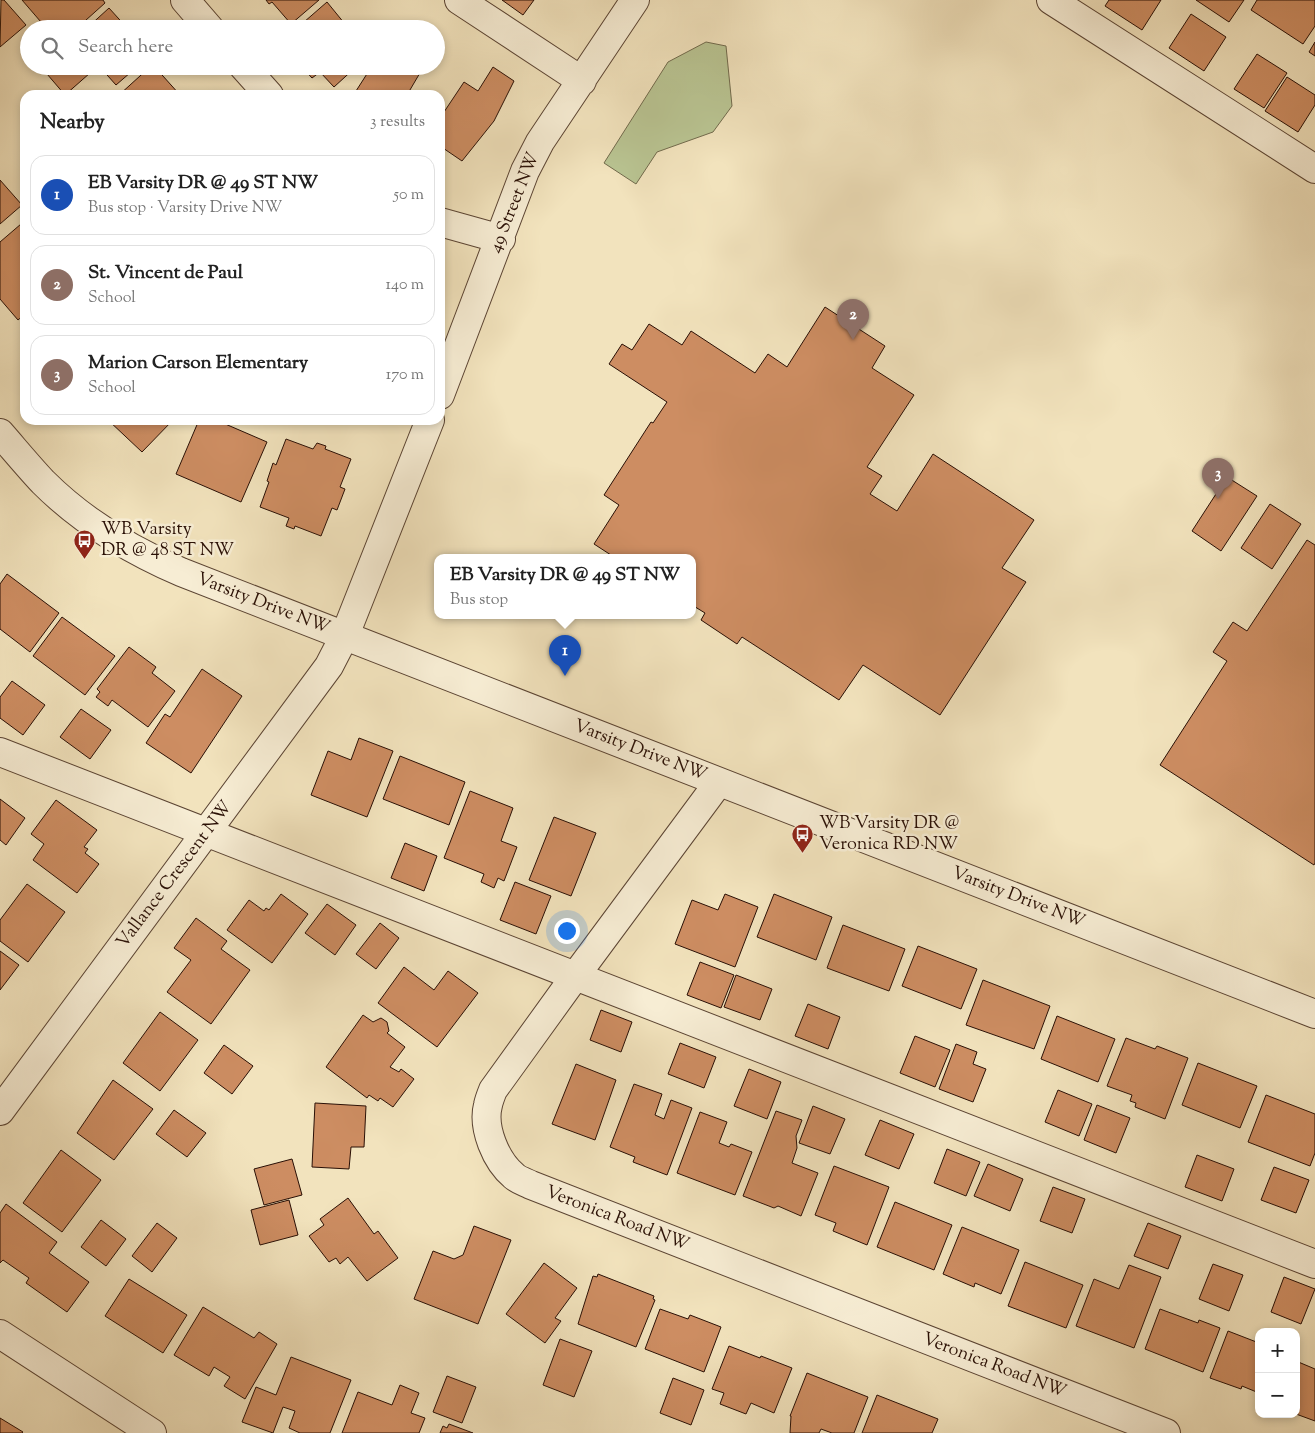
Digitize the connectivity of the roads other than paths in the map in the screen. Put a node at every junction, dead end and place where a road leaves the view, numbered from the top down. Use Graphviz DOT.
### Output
graph roads {
  1 [pos="185,0"];
  2 [pos="459,0"];
  3 [pos="634,0"];
  4 [pos="1051,0"];
  5 [pos="202,20"];
  6 [pos="251,75"];
  7 [pos="582,81"];
  8 [pos="264,90"];
  9 [pos="1315,169"];
  10 [pos="445,223"];
  11 [pos="501,239"];
  12 [pos="445,382"];
  13 [pos="428,425"];
  14 [pos="0,433"];
  15 [pos="344,635"];
  16 [pos="1,754"];
  17 [pos="720,782"];
  18 [pos="207,832"];
  19 [pos="576,975"];
  20 [pos="1315,1014"];
  21 [pos="0,1111"];
  22 [pos="1315,1264"];
  23 [pos="0,1334"];
  24 [pos="152,1433"];
  25 [pos="1166,1433"];
  1 -- 5 [label="street"];
  2 -- 7 [label="street"];
  3 -- 7 [label="street, 49 Street NW"];
  4 -- 9 [label="street"];
  6 -- 8 [label="street"];
  7 -- 11 [label="street, 49 Street NW"];
  10 -- 11 [label="street"];
  11 -- 12 [label="street, 49 Street NW"];
  13 -- 15 [label="street"];
  14 -- 15 [label="street, Varsity Drive NW"];
  15 -- 17 [label="street, Varsity Drive NW"];
  15 -- 18 [label="street, Vallance Crescent NW"];
  16 -- 18 [label="street"];
  17 -- 19 [label="street, Veronica Road NW"];
  17 -- 20 [label="street, Varsity Drive NW"];
  18 -- 19 [label="street"];
  18 -- 21 [label="street, Vallance Crescent NW"];
  19 -- 22 [label="street"];
  19 -- 25 [label="street, Veronica Road NW"];
  23 -- 24 [label="street"];
}
